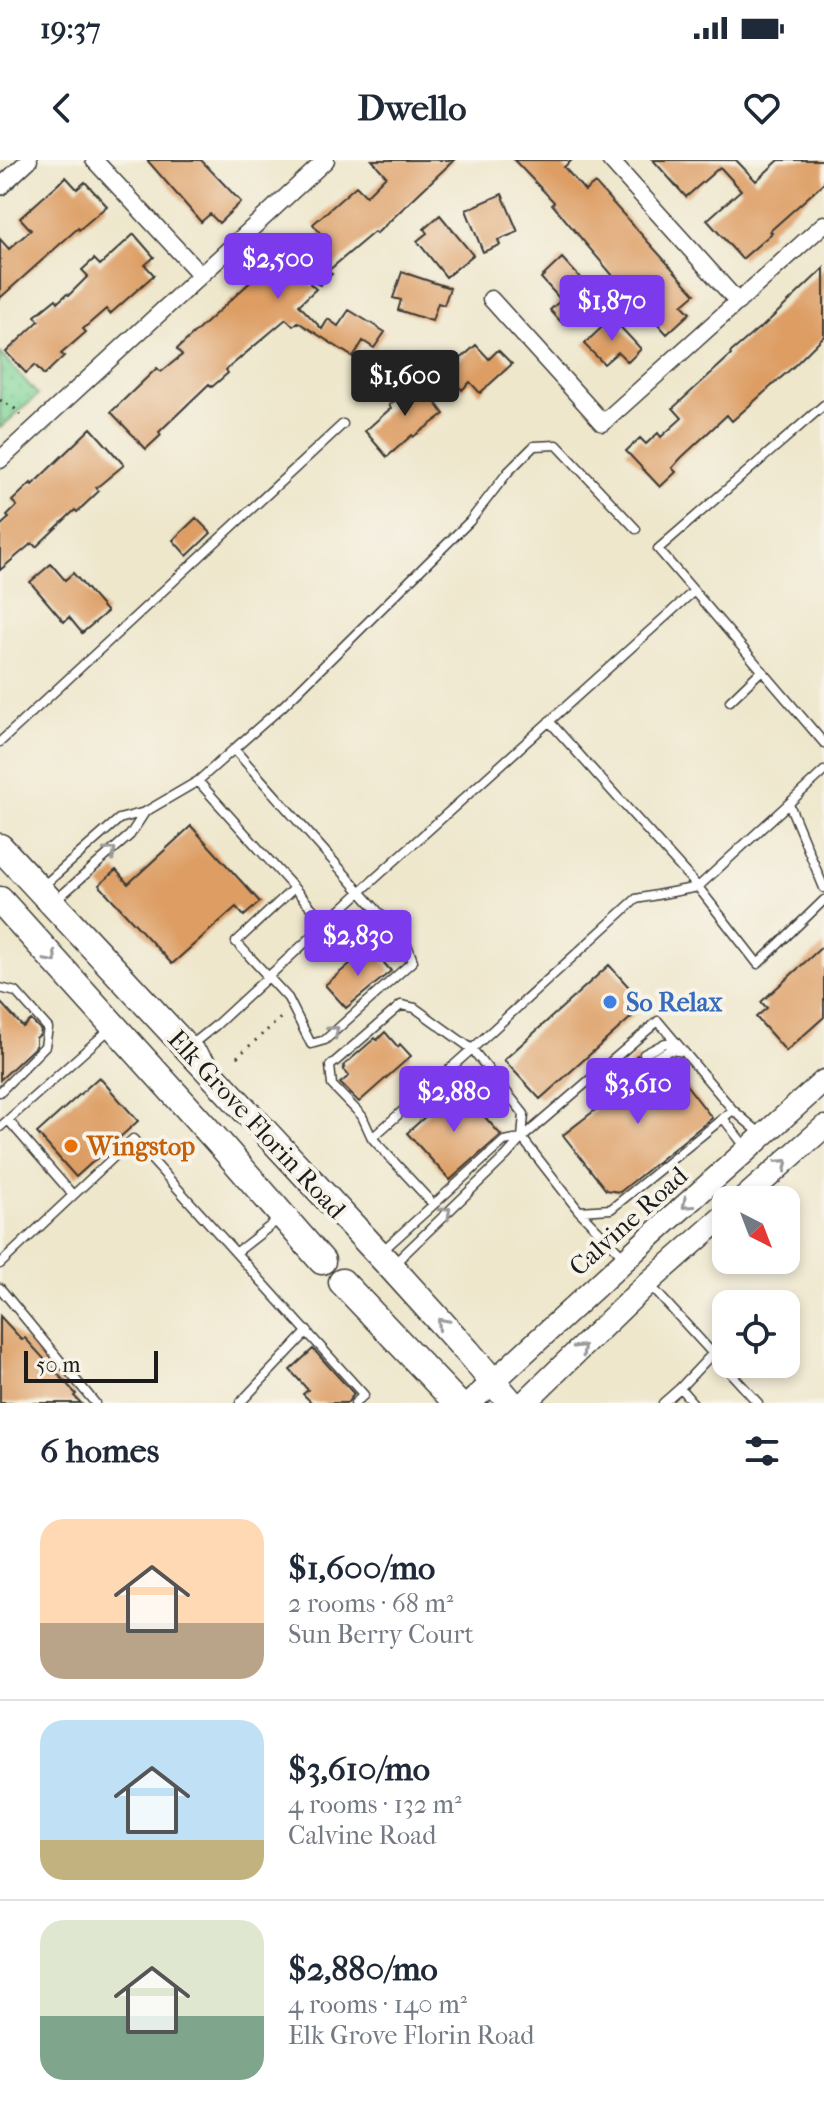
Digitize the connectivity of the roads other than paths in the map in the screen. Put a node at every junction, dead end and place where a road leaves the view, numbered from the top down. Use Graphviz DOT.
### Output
graph roads {
  1 [pos="29,160"];
  2 [pos="94,160"];
  3 [pos="326,160"];
  4 [pos="610,160"];
  5 [pos="0,187"];
  6 [pos="824,224"];
  7 [pos="201,275"];
  8 [pos="491,299"];
  9 [pos="738,302"];
  10 [pos="824,405"];
  11 [pos="343,424"];
  12 [pos="0,460"];
  13 [pos="636,529"];
  14 [pos="694,591"];
  15 [pos="762,670"];
  16 [pos="730,701"];
  17 [pos="549,721"];
  18 [pos="0,742"];
  19 [pos="824,743"];
  20 [pos="234,749"];
  21 [pos="824,771"];
  22 [pos="198,781"];
  23 [pos="789,804"];
  24 [pos="145,812"];
  25 [pos="0,847"];
  26 [pos="698,887"];
  27 [pos="294,888"];
  28 [pos="824,888"];
  29 [pos="361,891"];
  30 [pos="46,896"];
  31 [pos="0,900"];
  32 [pos="824,900"];
  33 [pos="326,924"];
  34 [pos="269,977"];
  35 [pos="0,988"];
  36 [pos="114,1026"];
  37 [pos="676,1043"];
  38 [pos="187,1048"];
  39 [pos="472,1049"];
  40 [pos="685,1052"];
  41 [pos="597,1073"];
  42 [pos="589,1081"];
  43 [pos="824,1081"];
  44 [pos="0,1092"];
  45 [pos="733,1110"];
  46 [pos="723,1118"];
  47 [pos="8,1120"];
  48 [pos="0,1127"];
  49 [pos="824,1127"];
  50 [pos="372,1138"];
  51 [pos="522,1138"];
  52 [pos="756,1143"];
  53 [pos="758,1186"];
  54 [pos="73,1195"];
  55 [pos="433,1204"];
  56 [pos="579,1211"];
  57 [pos="283,1217"];
  58 [pos="712,1226"];
  59 [pos="237,1252"];
  60 [pos="626,1259"];
  61 [pos="385,1260"];
  62 [pos="322,1261"];
  63 [pos="0,1264"];
  64 [pos="342,1282"];
  65 [pos="648,1283"];
  66 [pos="0,1288"];
  67 [pos="308,1331"];
  68 [pos="712,1352"];
  69 [pos="712,1354"];
  70 [pos="736,1378"];
  71 [pos="494,1381"];
  72 [pos="680,1388"];
  73 [pos="95,1403"];
  74 [pos="240,1403"];
  75 [pos="355,1403"];
  76 [pos="457,1403"];
  77 [pos="470,1403"];
  78 [pos="511,1403"];
  79 [pos="524,1403"];
  80 [pos="663,1403"];
  81 [pos="693,1403"];
  82 [pos="758,1403"];
  1 -- 5 [label="street"];
  2 -- 7 [label="street"];
  3 -- 7 [label="street"];
  4 -- 9 [label="street"];
  6 -- 9 [label="street"];
  7 -- 12 [label="street"];
  8 -- 9 [label="street"];
  10 -- 14 [label="lane"];
  11 -- 18 [label="lane"];
  13 -- 20 [label="lane"];
  14 -- 15 [label="lane"];
  14 -- 17 [label="lane"];
  15 -- 16 [label="lane"];
  15 -- 19 [label="lane"];
  17 -- 26 [label="lane"];
  17 -- 29 [label="lane"];
  20 -- 22 [label="lane"];
  20 -- 29 [label="lane"];
  21 -- 23 [label="lane"];
  22 -- 24 [label="lane"];
  22 -- 27 [label="lane"];
  23 -- 26 [label="lane"];
  23 -- 28 [label="lane"];
  30 -- 24 [label="lane, one-way"];
  24 -- 30 [label="lane"];
  25 -- 30 [label="main road, Elk Grove Florin Road"];
  26 -- 32 [label="lane"];
  26 -- 39 [label="lane"];
  27 -- 33 [label="lane"];
  27 -- 34 [label="lane"];
  29 -- 33 [label="lane"];
  34 -- 29 [label="lane, one-way"];
  30 -- 38 [label="main road, Elk Grove Florin Road"];
  31 -- 36 [label="main road, Elk Grove Florin Road, one-way"];
  33 -- 34 [label="lane"];
  34 -- 38 [label="lane"];
  35 -- 44 [label="lane"];
  36 -- 47 [label="lane"];
  36 -- 57 [label="main road, Elk Grove Florin Road"];
  37 -- 40 [label="lane"];
  37 -- 40 [label="lane"];
  37 -- 41 [label="lane"];
  38 -- 61 [label="main road, Elk Grove Florin Road"];
  39 -- 50 [label="lane"];
  39 -- 50 [label="lane"];
  39 -- 51 [label="lane"];
  40 -- 45 [label="lane"];
  41 -- 42 [label="lane"];
  41 -- 42 [label="lane"];
  42 -- 51 [label="lane"];
  43 -- 52 [label="main road, Calvine Road"];
  45 -- 46 [label="lane"];
  45 -- 52 [label="lane"];
  46 -- 52 [label="lane"];
  46 -- 56 [label="lane"];
  47 -- 48 [label="lane"];
  47 -- 54 [label="lane"];
  53 -- 49 [label="main road, one-way"];
  50 -- 55 [label="lane"];
  51 -- 55 [label="lane"];
  51 -- 56 [label="lane"];
  61 -- 51 [label="lane, one-way"];
  52 -- 60 [label="main road, Calvine Road, one-way"];
  54 -- 59 [label="lane"];
  54 -- 63 [label="lane"];
  55 -- 61 [label="lane"];
  56 -- 60 [label="lane"];
  57 -- 59 [label="lane"];
  57 -- 62 [label="main road, Elk Grove Florin Road"];
  58 -- 65 [label="main road"];
  59 -- 67 [label="lane"];
  60 -- 71 [label="main road, Calvine Road"];
  71 -- 61 [label="main road, Elk Grove Florin Road, one-way"];
  62 -- 64 [label="main road, Elk Grove Florin Road"];
  64 -- 76 [label="main road, Elk Grove Florin Road"];
  65 -- 68 [label="lane"];
  79 -- 65 [label="main road, one-way"];
  66 -- 73 [label="lane"];
  67 -- 74 [label="lane"];
  67 -- 75 [label="lane"];
  69 -- 72 [label="lane"];
  70 -- 82 [label="lane"];
  71 -- 77 [label="main road, Calvine Road"];
  71 -- 78 [label="main road, Elk Grove Florin Road"];
  72 -- 80 [label="lane"];
  72 -- 81 [label="lane"];
}
